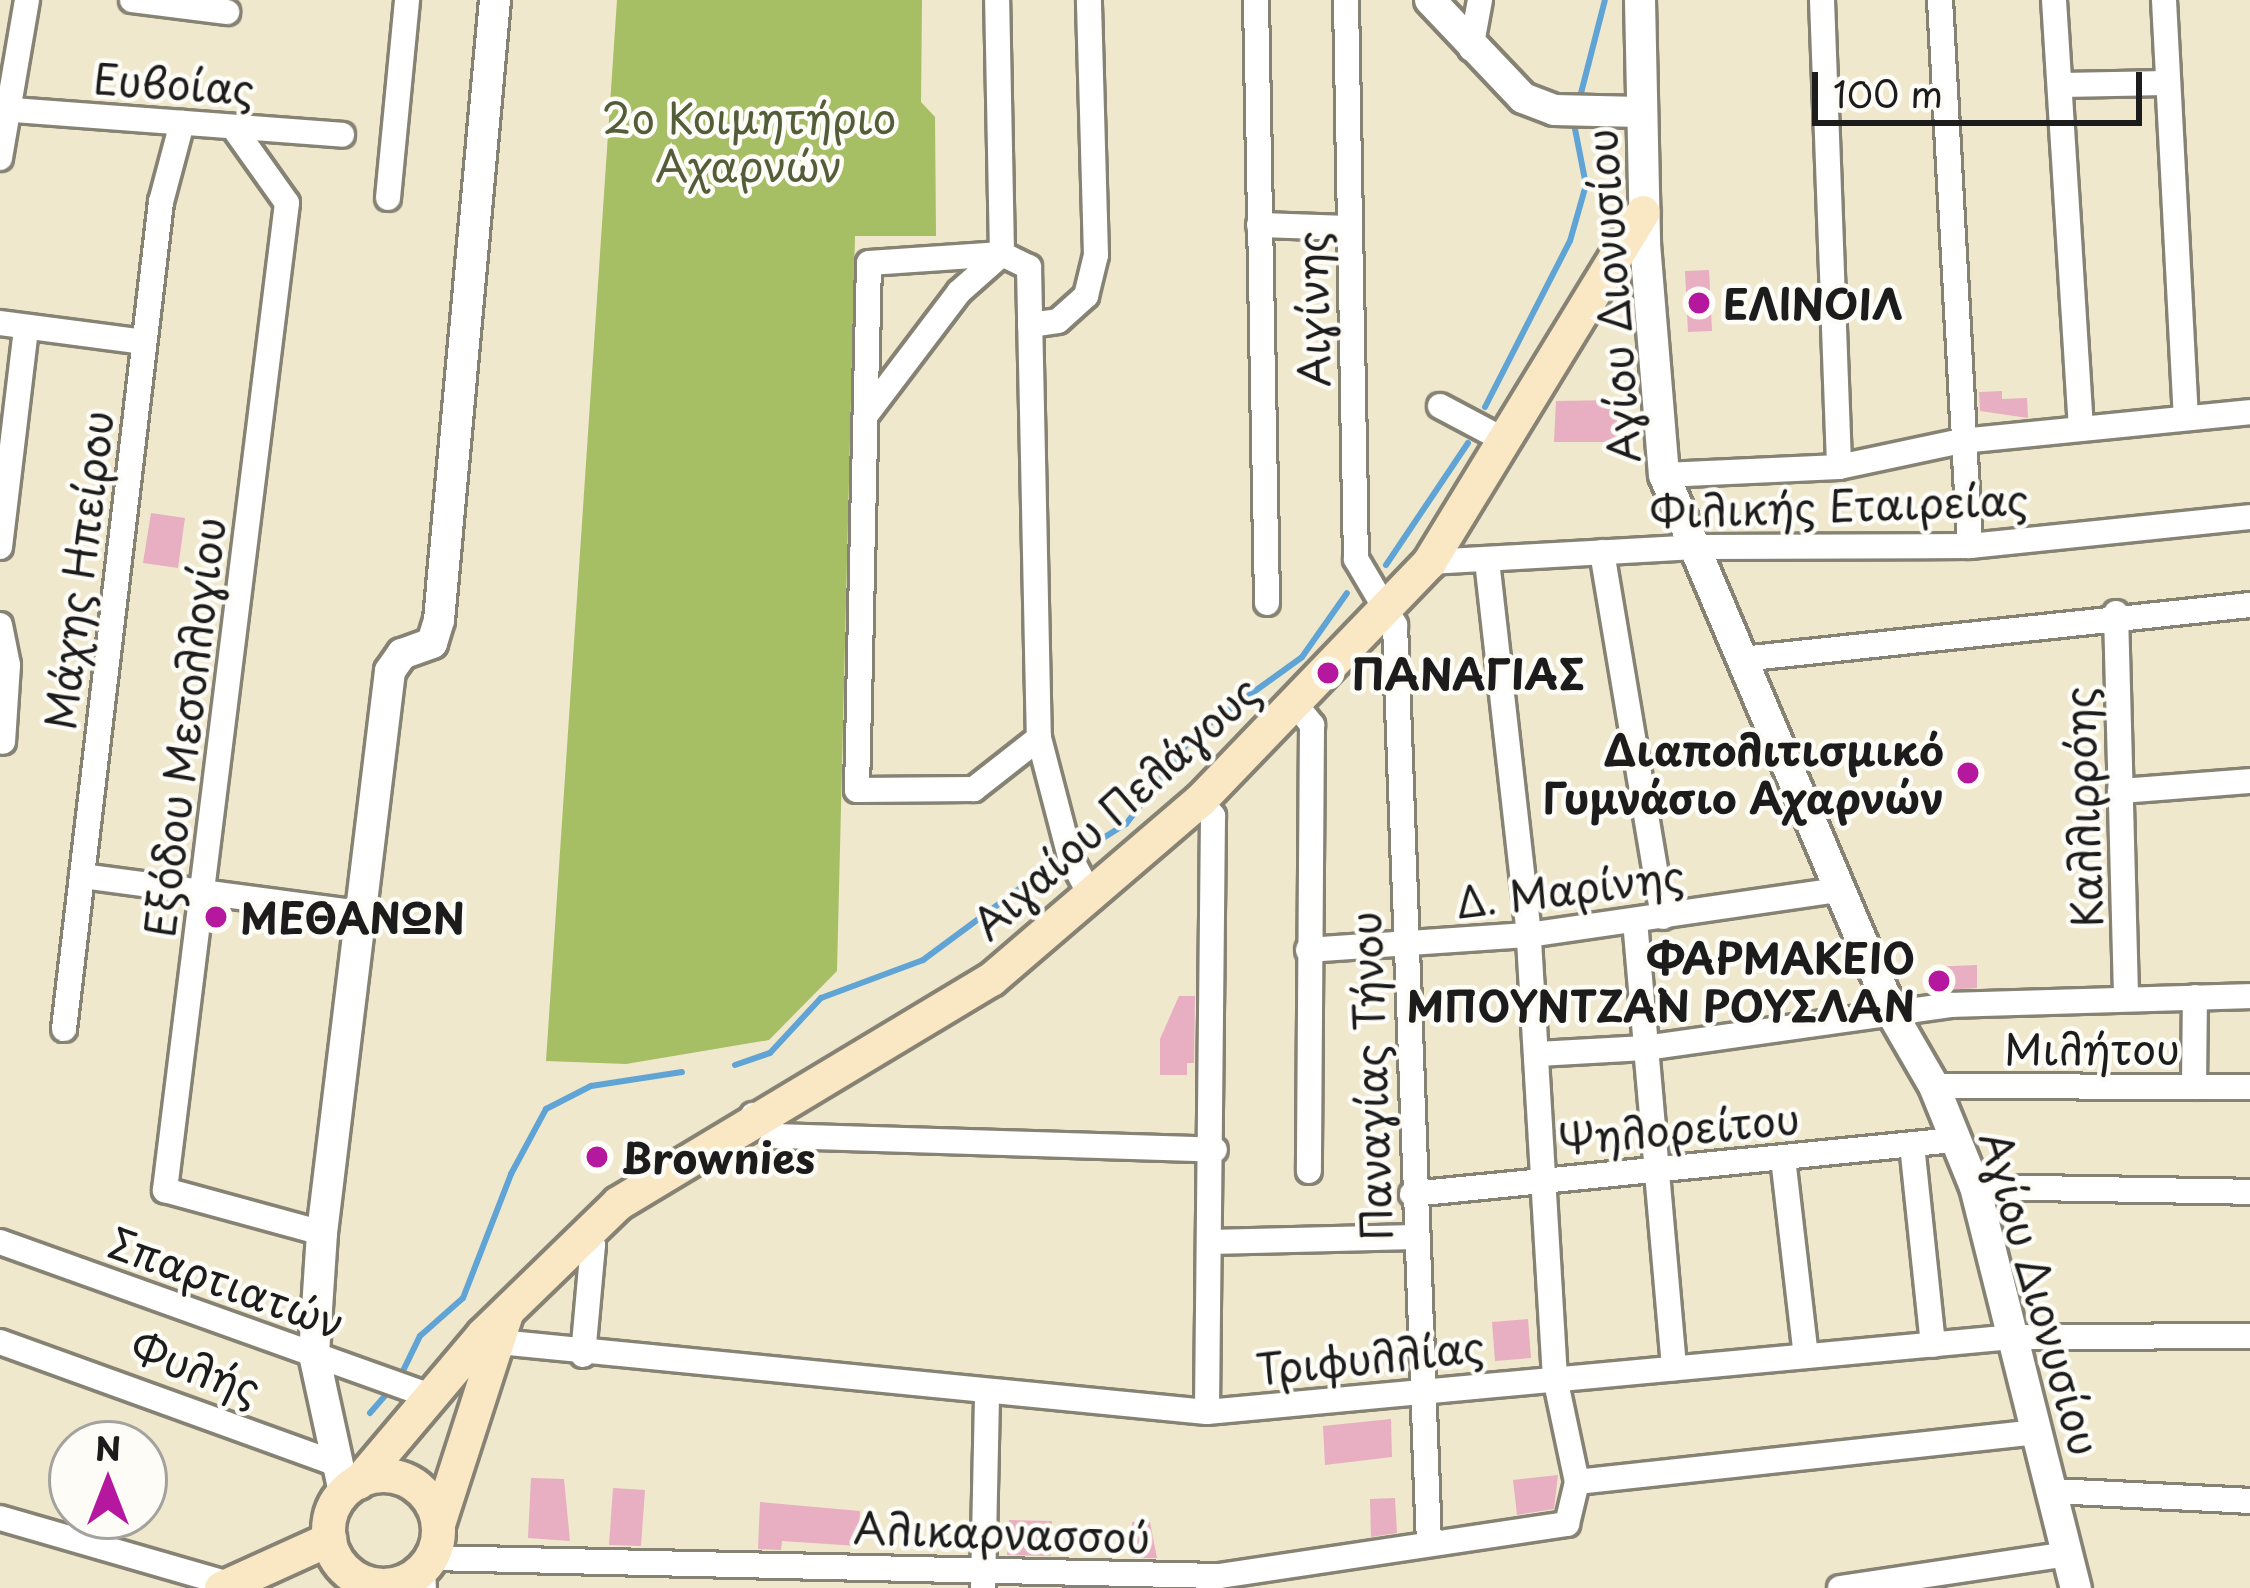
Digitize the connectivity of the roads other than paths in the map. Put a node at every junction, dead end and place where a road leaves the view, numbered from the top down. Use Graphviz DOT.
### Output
graph roads {
  1 [pos="27,0"];
  2 [pos="132,0"];
  3 [pos="407,0"];
  4 [pos="495,0"];
  5 [pos="997,0"];
  6 [pos="1089,0"];
  7 [pos="1256,0"];
  8 [pos="1346,0"];
  9 [pos="1430,0"];
  10 [pos="1480,0"];
  11 [pos="1640,0"];
  12 [pos="1822,0"];
  13 [pos="1940,0"];
  14 [pos="2054,0"];
  15 [pos="2164,0"];
  16 [pos="227,12"];
  17 [pos="1472,49"];
  18 [pos="2167,83"];
  19 [pos="2061,85"];
  20 [pos="4,109"];
  21 [pos="1641,112"];
  22 [pos="182,123"];
  23 [pos="233,127"];
  24 [pos="342,135"];
  25 [pos="0,158"];
  26 [pos="388,198"];
  27 [pos="1643,212"];
  28 [pos="1259,225"];
  29 [pos="1350,228"];
  30 [pos="1002,254"];
  31 [pos="0,323"];
  32 [pos="1030,325"];
  33 [pos="26,328"];
  34 [pos="144,342"];
  35 [pos="1440,406"];
  36 [pos="2250,412"];
  37 [pos="2186,414"];
  38 [pos="866,416"];
  39 [pos="2081,428"];
  40 [pos="1504,440"];
  41 [pos="1961,441"];
  42 [pos="1839,467"];
  43 [pos="1664,476"];
  44 [pos="2250,518"];
  45 [pos="1970,546"];
  46 [pos="0,547"];
  47 [pos="1700,547"];
  48 [pos="1602,552"];
  49 [pos="1487,559"];
  50 [pos="1429,562"];
  51 [pos="1267,603"];
  52 [pos="2250,604"];
  53 [pos="1387,607"];
  54 [pos="2116,614"];
  55 [pos="0,625"];
  56 [pos="1742,659"];
  57 [pos="4,665"];
  58 [pos="1296,705"];
  59 [pos="1039,738"];
  60 [pos="3,742"];
  61 [pos="2250,782"];
  62 [pos="2120,791"];
  63 [pos="1200,800"];
  64 [pos="82,876"];
  65 [pos="1839,890"];
  66 [pos="203,892"];
  67 [pos="1092,898"];
  68 [pos="359,913"];
  69 [pos="1663,917"];
  70 [pos="1635,921"];
  71 [pos="1529,935"];
  72 [pos="1405,946"];
  73 [pos="1308,950"];
  74 [pos="2250,996"];
  75 [pos="2195,997"];
  76 [pos="2126,999"];
  77 [pos="1894,1017"];
  78 [pos="64,1029"];
  79 [pos="1645,1048"];
  80 [pos="1538,1054"];
  81 [pos="1934,1086"];
  82 [pos="2194,1087"];
  83 [pos="2250,1087"];
  84 [pos="753,1115"];
  85 [pos="1954,1140"];
  86 [pos="1912,1145"];
  87 [pos="1215,1150"];
  88 [pos="1783,1158"];
  89 [pos="1660,1169"];
  90 [pos="1309,1171"];
  91 [pos="1543,1180"];
  92 [pos="1975,1187"];
  93 [pos="2250,1192"];
  94 [pos="1412,1194"];
  95 [pos="322,1233"];
  96 [pos="584,1235"];
  97 [pos="1414,1237"];
  98 [pos="0,1242"];
  99 [pos="1213,1242"];
  100 [pos="502,1326"];
  101 [pos="2250,1336"];
  102 [pos="2012,1337"];
  103 [pos="0,1342"];
  104 [pos="1934,1345"];
  105 [pos="314,1354"];
  106 [pos="583,1355"];
  107 [pos="1806,1356"];
  108 [pos="1674,1368"];
  109 [pos="1555,1378"];
  110 [pos="1421,1391"];
  111 [pos="428,1395"];
  112 [pos="987,1395"];
  113 [pos="1207,1412"];
  114 [pos="2034,1432"];
  115 [pos="344,1479"];
  116 [pos="1577,1482"];
  117 [pos="2054,1491"];
  118 [pos="2250,1501"];
  119 [pos="0,1518"];
  120 [pos="438,1523"];
  121 [pos="329,1538"];
  122 [pos="1430,1543"];
  123 [pos="2068,1554"];
  124 [pos="759,1561"];
  125 [pos="424,1572"];
  126 [pos="983,1582"];
  127 [pos="225,1586"];
  128 [pos="362,1586"];
  129 [pos="758,1588"];
  130 [pos="1840,1588"];
  131 [pos="2076,1588"];
  1 -- 20 [label="street"];
  2 -- 16 [label="street"];
  3 -- 26 [label="street"];
  4 -- 68 [label="street"];
  5 -- 30 [label="street"];
  6 -- 32 [label="street"];
  7 -- 28 [label="street"];
  8 -- 29 [label="street, Αιγίνης"];
  9 -- 17 [label="street"];
  10 -- 17 [label="street"];
  11 -- 21 [label="street, Αγίου Διονυσίου"];
  12 -- 42 [label="street"];
  13 -- 41 [label="street"];
  14 -- 19 [label="street"];
  15 -- 18 [label="street"];
  17 -- 21 [label="street"];
  18 -- 19 [label="street"];
  18 -- 37 [label="street"];
  19 -- 39 [label="street"];
  20 -- 22 [label="street, Ευβοίας"];
  20 -- 25 [label="street"];
  21 -- 27 [label="street, Αγίου Διονυσίου"];
  22 -- 23 [label="street, Ευβοίας"];
  22 -- 34 [label="street, Μάχης Ηπείρου"];
  23 -- 24 [label="street, Ευβοίας"];
  23 -- 66 [label="street, Εξόδου Μεσολλογίου"];
  27 -- 40 [label="main road, Αιγαίου Πελάγους"];
  27 -- 43 [label="street, Αγίου Διονυσίου"];
  28 -- 29 [label="street"];
  28 -- 51 [label="street"];
  29 -- 53 [label="street, Αιγίνης"];
  30 -- 32 [label="street"];
  30 -- 38 [label="street"];
  30 -- 38 [label="street"];
  31 -- 33 [label="street"];
  32 -- 59 [label="street"];
  33 -- 34 [label="street"];
  33 -- 46 [label="street"];
  34 -- 64 [label="street, Μάχης Ηπείρου"];
  35 -- 40 [label="street"];
  36 -- 37 [label="street"];
  37 -- 39 [label="street"];
  38 -- 59 [label="street"];
  39 -- 41 [label="street"];
  40 -- 50 [label="main road, Αιγαίου Πελάγους"];
  41 -- 42 [label="street"];
  41 -- 45 [label="street"];
  42 -- 43 [label="street"];
  43 -- 47 [label="street, Αγίου Διονυσίου"];
  44 -- 45 [label="street, Φιλικής Εταιρείας"];
  45 -- 47 [label="street, Φιλικής Εταιρείας"];
  47 -- 48 [label="street, Φιλικής Εταιρείας"];
  47 -- 56 [label="street, Αγίου Διονυσίου"];
  48 -- 49 [label="street, Φιλικής Εταιρείας"];
  48 -- 69 [label="street"];
  49 -- 50 [label="street, Φιλικής Εταιρείας"];
  49 -- 71 [label="street"];
  50 -- 53 [label="main road, Αιγαίου Πελάγους"];
  52 -- 54 [label="street"];
  53 -- 58 [label="main road, Αιγαίου Πελάγους"];
  53 -- 72 [label="street, Παναγίας Τήνου"];
  54 -- 56 [label="street"];
  54 -- 62 [label="street, Καλλιρρόης"];
  55 -- 57 [label="street"];
  56 -- 65 [label="street, Αγίου Διονυσίου"];
  57 -- 60 [label="street"];
  58 -- 63 [label="main road, Αιγαίου Πελάγους"];
  58 -- 73 [label="street"];
  59 -- 67 [label="street"];
  61 -- 62 [label="street"];
  62 -- 76 [label="street, Καλλιρρόης"];
  63 -- 67 [label="main road, Αιγαίου Πελάγους"];
  63 -- 87 [label="street"];
  64 -- 66 [label="street"];
  64 -- 78 [label="street, Μάχης Ηπείρου"];
  65 -- 69 [label="street, Δ. Μαρίνης"];
  65 -- 77 [label="street, Αγίου Διονυσίου"];
  66 -- 68 [label="street"];
  66 -- 95 [label="street, Εξόδου Μεσολλογίου"];
  67 -- 84 [label="main road, Αιγαίου Πελάγους"];
  68 -- 95 [label="street"];
  69 -- 70 [label="street, Δ. Μαρίνης"];
  70 -- 71 [label="street, Δ. Μαρίνης"];
  70 -- 79 [label="street"];
  71 -- 72 [label="street, Δ. Μαρίνης"];
  71 -- 80 [label="street"];
  72 -- 73 [label="street, Δ. Μαρίνης"];
  72 -- 94 [label="street, Παναγίας Τήνου"];
  73 -- 90 [label="street"];
  74 -- 75 [label="street"];
  75 -- 76 [label="street"];
  75 -- 82 [label="street"];
  76 -- 77 [label="street"];
  77 -- 79 [label="street"];
  77 -- 81 [label="street, Αγίου Διονυσίου"];
  79 -- 80 [label="street"];
  79 -- 89 [label="street"];
  80 -- 91 [label="street"];
  81 -- 82 [label="street, Μιλήτου"];
  81 -- 85 [label="street, Αγίου Διονυσίου"];
  82 -- 83 [label="street, Μιλήτου"];
  84 -- 87 [label="street"];
  84 -- 96 [label="main road, Αιγαίου Πελάγους"];
  85 -- 86 [label="street, Ψηλορείτου"];
  85 -- 92 [label="street, Αγίου Διονυσίου"];
  86 -- 88 [label="street, Ψηλορείτου"];
  86 -- 104 [label="street"];
  87 -- 99 [label="street"];
  88 -- 89 [label="street, Ψηλορείτου"];
  88 -- 107 [label="street"];
  89 -- 91 [label="street, Ψηλορείτου"];
  89 -- 108 [label="street"];
  91 -- 94 [label="street, Ψηλορείτου"];
  91 -- 109 [label="street"];
  92 -- 93 [label="street"];
  92 -- 102 [label="street, Αγίου Διονυσίου"];
  94 -- 97 [label="street, Παναγίας Τήνου"];
  95 -- 105 [label="street"];
  96 -- 100 [label="main road, Αιγαίου Πελάγους"];
  96 -- 106 [label="street"];
  97 -- 99 [label="street"];
  97 -- 110 [label="street, Παναγίας Τήνου"];
  98 -- 105 [label="street, Σπαρτιατών"];
  99 -- 113 [label="street"];
  100 -- 106 [label="street, Τριφυλλίας"];
  100 -- 111 [label="main road, Αιγαίου Πελάγους"];
  100 -- 120 [label="main road"];
  101 -- 102 [label="street, Τριφυλλίας"];
  102 -- 104 [label="street, Τριφυλλίας"];
  102 -- 114 [label="street, Αγίου Διονυσίου"];
  103 -- 115 [label="street, Φυλής"];
  104 -- 107 [label="street, Τριφυλλίας"];
  105 -- 111 [label="street, Σπαρτιατών"];
  105 -- 115 [label="street"];
  106 -- 112 [label="street, Τριφυλλίας"];
  107 -- 108 [label="street, Τριφυλλίας"];
  108 -- 109 [label="street, Τριφυλλίας"];
  109 -- 110 [label="street, Τριφυλλίας"];
  109 -- 116 [label="street"];
  110 -- 113 [label="street, Τριφυλλίας"];
  110 -- 122 [label="street, Παναγίας Τήνου"];
  111 -- 115 [label="main road, Αιγαίου Πελάγους"];
  112 -- 113 [label="street, Τριφυλλίας"];
  112 -- 126 [label="street"];
  114 -- 116 [label="street"];
  114 -- 117 [label="street, Αγίου Διονυσίου"];
  115 -- 120 [label="main road"];
  115 -- 121 [label="main road"];
  116 -- 122 [label="street, Αλικαρνασσού"];
  117 -- 118 [label="street"];
  117 -- 123 [label="street, Αγίου Διονυσίου"];
  119 -- 127 [label="street"];
  120 -- 125 [label="main road"];
  121 -- 127 [label="main road"];
  121 -- 128 [label="main road"];
  122 -- 126 [label="street, Αλικαρνασσού"];
  123 -- 130 [label="street"];
  123 -- 131 [label="street, Αγίου Διονυσίου"];
  124 -- 125 [label="street, Αλικαρνασσού"];
  124 -- 126 [label="street, Αλικαρνασσού"];
  124 -- 129 [label="street"];
  125 -- 128 [label="main road"];
}
